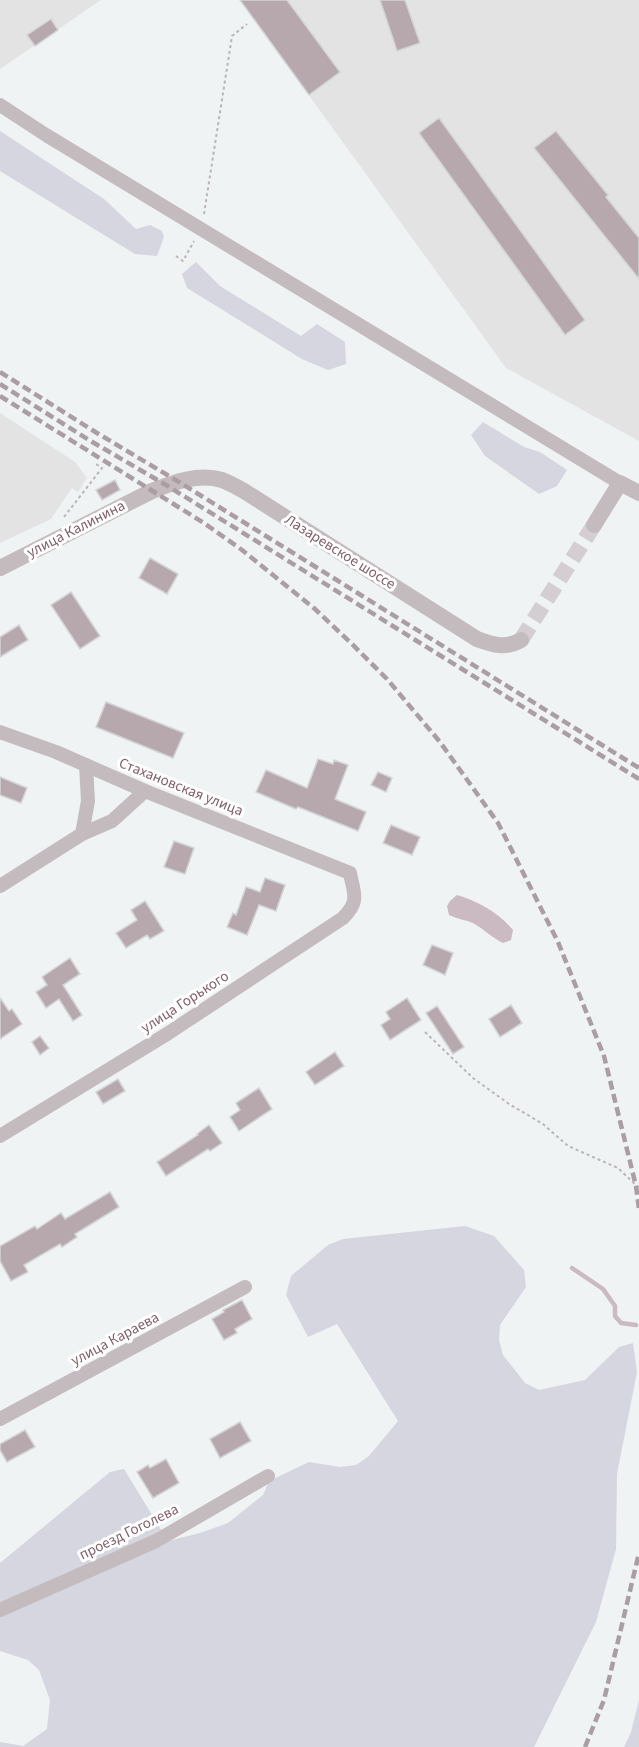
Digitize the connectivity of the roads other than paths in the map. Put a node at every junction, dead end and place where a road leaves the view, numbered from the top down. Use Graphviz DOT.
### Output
graph roads {
  1 [pos="0,105"];
  2 [pos="620,483"];
  3 [pos="152,491"];
  4 [pos="639,494"];
  5 [pos="594,525"];
  6 [pos="0,568"];
  7 [pos="521,640"];
  8 [pos="0,732"];
  9 [pos="86,765"];
  10 [pos="146,791"];
  11 [pos="82,834"];
  12 [pos="350,873"];
  13 [pos="0,886"];
  14 [pos="0,1136"];
  15 [pos="245,1287"];
  16 [pos="0,1419"];
  17 [pos="268,1476"];
  18 [pos="0,1610"];
  1 -- 2 [label="street"];
  2 -- 4 [label="street"];
  2 -- 5 [label="street"];
  3 -- 6 [label="street, улица Калинина"];
  3 -- 7 [label="street, Лазаревское шоссе"];
  8 -- 9 [label="street, Стахановская улица"];
  9 -- 10 [label="street, Стахановская улица"];
  9 -- 11 [label="street"];
  10 -- 11 [label="street"];
  10 -- 12 [label="street, Стахановская улица"];
  11 -- 13 [label="street"];
  12 -- 14 [label="street, улица Горького"];
  15 -- 16 [label="street, улица Караева"];
  17 -- 18 [label="street, проезд Гоголева"];
}
